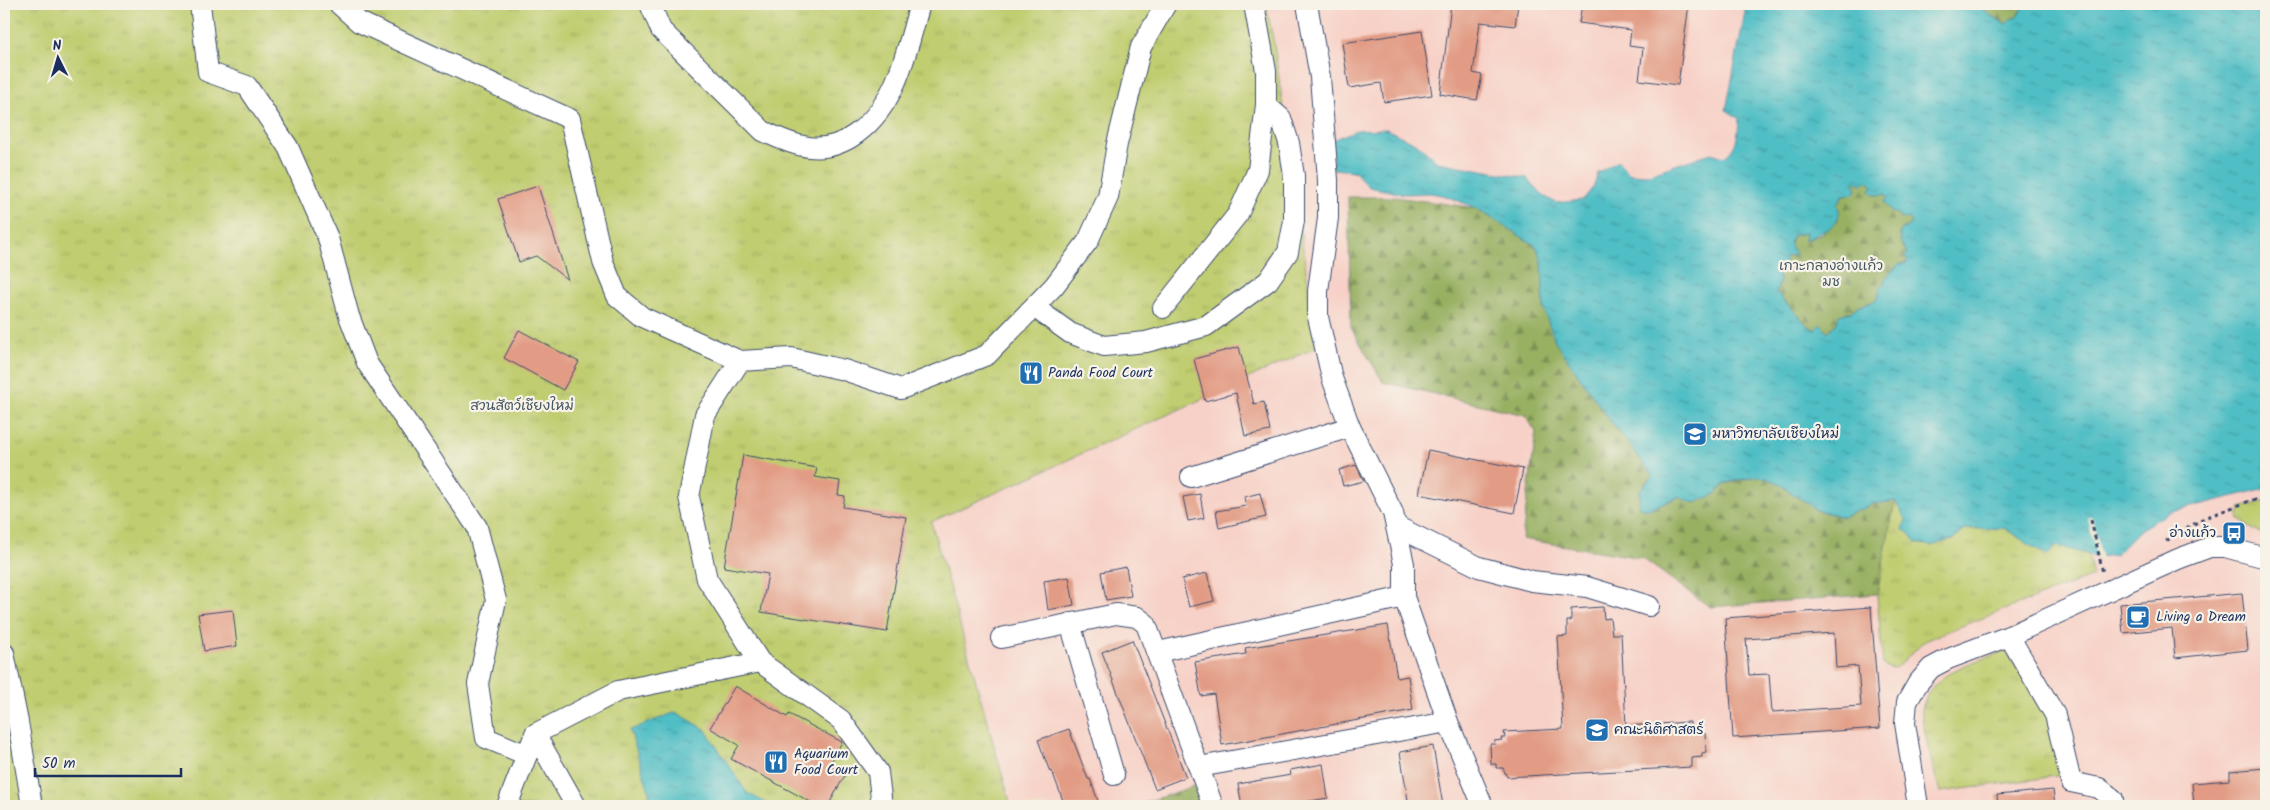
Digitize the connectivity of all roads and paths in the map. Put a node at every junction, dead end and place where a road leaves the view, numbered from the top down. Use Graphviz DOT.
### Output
graph roads {
  1 [pos="200,4"];
  2 [pos="339,4"];
  3 [pos="650,4"];
  4 [pos="920,4"];
  5 [pos="1166,4"];
  6 [pos="1254,4"];
  7 [pos="1307,4"];
  8 [pos="1266,105"];
  9 [pos="1034,307"];
  10 [pos="1163,308"];
  11 [pos="740,361"];
  12 [pos="1350,427"];
  13 [pos="1191,477"];
  14 [pos="2091,520"];
  15 [pos="1396,526"];
  16 [pos="2266,558"];
  17 [pos="2102,571"];
  18 [pos="1404,597"];
  19 [pos="1649,606"];
  20 [pos="1070,623"];
  21 [pos="2009,636"];
  22 [pos="1001,638"];
  23 [pos="1158,652"];
  24 [pos="4,653"];
  25 [pos="760,662"];
  26 [pos="1448,722"];
  27 [pos="536,734"];
  28 [pos="527,755"];
  29 [pos="1199,767"];
  30 [pos="1114,775"];
  31 [pos="2113,799"];
  32 [pos="32,806"];
  33 [pos="507,806"];
  34 [pos="576,806"];
  35 [pos="882,806"];
  36 [pos="1214,806"];
  37 [pos="1483,806"];
  38 [pos="1918,806"];
  1 -- 28 [label="street"];
  2 -- 11 [label="street"];
  3 -- 4 [label="street"];
  5 -- 9 [label="street"];
  6 -- 8 [label="street"];
  7 -- 12 [label="street"];
  8 -- 9 [label="street"];
  8 -- 10 [label="street"];
  9 -- 11 [label="street"];
  11 -- 25 [label="street"];
  12 -- 13 [label="street"];
  12 -- 15 [label="street"];
  14 -- 17 [label="path"];
  15 -- 18 [label="street"];
  15 -- 19 [label="street"];
  16 -- 21 [label="street"];
  18 -- 23 [label="street"];
  18 -- 26 [label="street"];
  20 -- 22 [label="street"];
  20 -- 23 [label="street"];
  20 -- 30 [label="street"];
  21 -- 31 [label="street"];
  21 -- 38 [label="street"];
  23 -- 29 [label="street"];
  24 -- 32 [label="street"];
  25 -- 27 [label="street"];
  25 -- 35 [label="street"];
  26 -- 29 [label="street"];
  26 -- 37 [label="street"];
  27 -- 28 [label="street"];
  27 -- 34 [label="street"];
  28 -- 33 [label="street"];
  29 -- 36 [label="street"];
}
